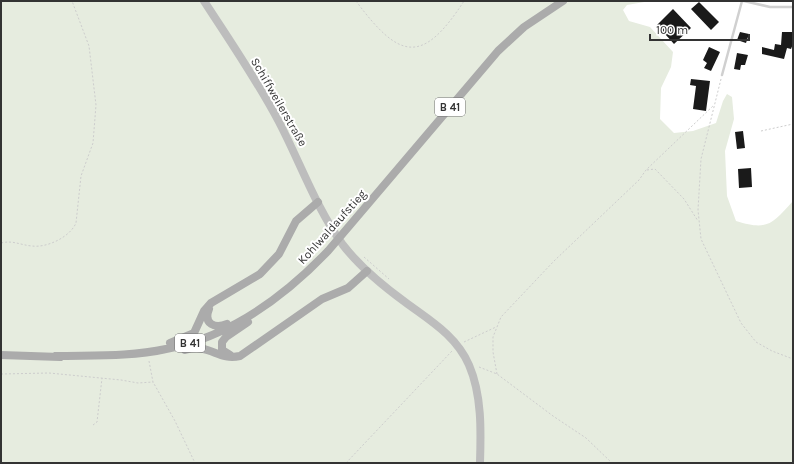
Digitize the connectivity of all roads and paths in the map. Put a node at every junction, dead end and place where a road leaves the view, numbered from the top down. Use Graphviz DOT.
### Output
graph roads {
  1 [pos="72,1"];
  2 [pos="204,1"];
  3 [pos="356,1"];
  4 [pos="464,1"];
  5 [pos="563,1"];
  6 [pos="743,1"];
  7 [pos="793,7"];
  8 [pos="722,75"];
  9 [pos="714,105"];
  10 [pos="793,124"];
  11 [pos="760,131"];
  12 [pos="646,170"];
  13 [pos="318,202"];
  14 [pos="699,222"];
  15 [pos="1,242"];
  16 [pos="357,256"];
  17 [pos="367,271"];
  18 [pos="393,284"];
  19 [pos="293,285"];
  20 [pos="228,294"];
  21 [pos="268,304"];
  22 [pos="496,327"];
  23 [pos="457,345"];
  24 [pos="251,350"];
  25 [pos="1,355"];
  26 [pos="104,355"];
  27 [pos="56,356"];
  28 [pos="148,357"];
  29 [pos="793,359"];
  30 [pos="469,365"];
  31 [pos="1,374"];
  32 [pos="497,374"];
  33 [pos="102,378"];
  34 [pos="153,382"];
  35 [pos="93,425"];
  36 [pos="195,463"];
  37 [pos="346,463"];
  38 [pos="480,463"];
  39 [pos="612,463"];
  1 -- 15 [label="path"];
  2 -- 13 [label="street, Schiffweilerstraße"];
  3 -- 4 [label="path"];
  5 -- 19 [label="main road, Kohlwaldaufstieg / B 41"];
  6 -- 7 [label="lane"];
  6 -- 8 [label="lane"];
  8 -- 9 [label="path"];
  9 -- 12 [label="path"];
  9 -- 14 [label="path"];
  10 -- 11 [label="path"];
  12 -- 14 [label="path"];
  12 -- 22 [label="path"];
  13 -- 16 [label="street, Schiffweilerstraße"];
  13 -- 20 [label="main road"];
  14 -- 29 [label="path"];
  16 -- 17 [label="street, Schiffweilerstraße"];
  16 -- 18 [label="path"];
  17 -- 23 [label="street, Schiffweilerstraße"];
  17 -- 24 [label="main road"];
  19 -- 21 [label="main road, Kohlwaldaufstieg / B 41"];
  19 -- 24 [label="main road"];
  20 -- 21 [label="main road"];
  20 -- 26 [label="main road"];
  21 -- 26 [label="main road, Kohlwaldaufstieg / B 41"];
  22 -- 23 [label="path"];
  22 -- 32 [label="path"];
  23 -- 30 [label="street, Schiffweilerstraße"];
  23 -- 37 [label="path"];
  24 -- 28 [label="main road"];
  25 -- 27 [label="main road, B 41"];
  26 -- 27 [label="main road, Kohlwaldaufstieg / B 41"];
  27 -- 28 [label="main road"];
  28 -- 34 [label="path"];
  30 -- 32 [label="path"];
  30 -- 38 [label="street, Schiffweilerstraße"];
  31 -- 33 [label="path"];
  32 -- 39 [label="path"];
  33 -- 34 [label="path"];
  33 -- 35 [label="path"];
  34 -- 36 [label="path"];
}
